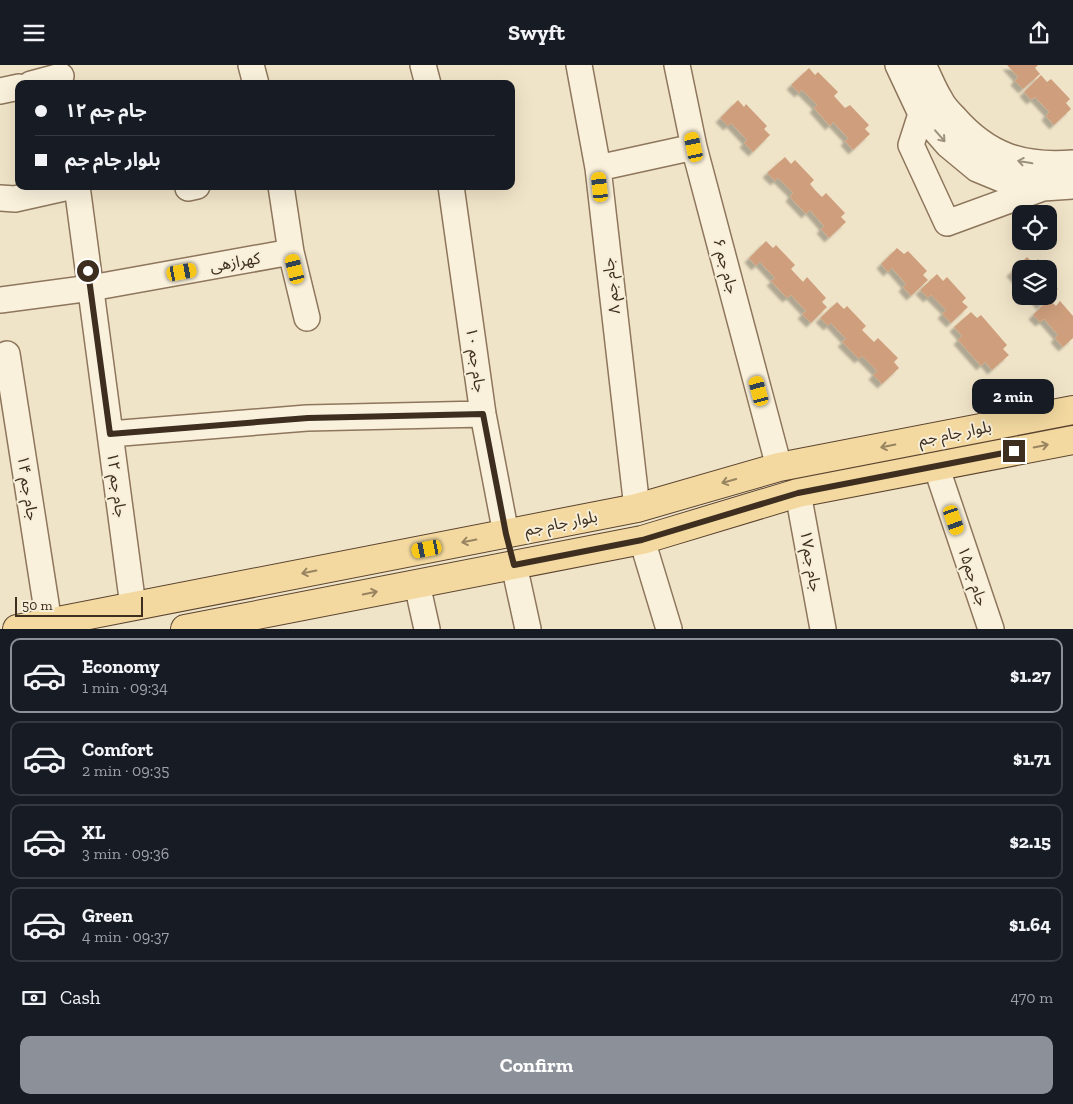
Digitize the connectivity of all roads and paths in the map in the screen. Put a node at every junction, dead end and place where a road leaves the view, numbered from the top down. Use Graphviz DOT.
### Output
graph roads {
  1 [pos="251,65"];
  2 [pos="423,65"];
  3 [pos="579,65"];
  4 [pos="677,65"];
  5 [pos="913,70"];
  6 [pos="61,75"];
  7 [pos="44,80"];
  8 [pos="255,80"];
  9 [pos="427,80"];
  10 [pos="15,88"];
  11 [pos="0,91"];
  12 [pos="921,114"];
  13 [pos="694,147"];
  14 [pos="987,160"];
  15 [pos="1073,163"];
  16 [pos="598,168"];
  17 [pos="1073,186"];
  18 [pos="1043,188"];
  19 [pos="57,190"];
  20 [pos="76,190"];
  21 [pos="282,190"];
  22 [pos="452,190"];
  23 [pos="0,198"];
  24 [pos="291,252"];
  25 [pos="91,288"];
  26 [pos="0,300"];
  27 [pos="306,318"];
  28 [pos="7,354"];
  29 [pos="1073,410"];
  30 [pos="483,414"];
  31 [pos="110,434"];
  32 [pos="1073,440"];
  33 [pos="936,466"];
  34 [pos="779,467"];
  35 [pos="798,493"];
  36 [pos="637,508"];
  37 [pos="506,534"];
  38 [pos="642,540"];
  39 [pos="514,565"];
  40 [pos="417,584"];
  41 [pos="133,606"];
  42 [pos="267,621"];
  43 [pos="49,623"];
  44 [pos="16,629"];
  45 [pos="185,629"];
  46 [pos="427,629"];
  47 [pos="528,629"];
  48 [pos="670,629"];
  49 [pos="823,629"];
  50 [pos="991,629"];
  1 -- 8 [label="street"];
  2 -- 9 [label="street"];
  3 -- 16 [label="street, جام جم ۸"];
  4 -- 13 [label="street, جام جم ۶"];
  5 -- 12 [label="street"];
  5 -- 14 [label="street"];
  6 -- 7 [label="street"];
  10 -- 11 [label="street"];
  12 -- 14 [label="street, one-way"];
  12 -- 18 [label="street"];
  13 -- 16 [label="street"];
  13 -- 34 [label="street, جام جم ۶"];
  15 -- 14 [label="street, one-way"];
  14 -- 18 [label="street"];
  16 -- 36 [label="street, جام جم ۸"];
  17 -- 18 [label="street"];
  19 -- 23 [label="street"];
  20 -- 25 [label="street, جام جم ۱۲"];
  21 -- 24 [label="street"];
  22 -- 30 [label="street, جام جم ۱۰"];
  24 -- 25 [label="street, کهرازهی"];
  24 -- 27 [label="street"];
  25 -- 26 [label="street, کهرازهی"];
  25 -- 31 [label="street, جام جم ۱۲"];
  28 -- 43 [label="street, جام جم ۱۴"];
  29 -- 34 [label="main road, بلوار جام جم, one-way"];
  30 -- 31 [label="street"];
  30 -- 37 [label="street, جام جم ۱۰"];
  31 -- 41 [label="street, جام جم ۱۲"];
  33 -- 32 [label="main road, بلوار جام جم, one-way"];
  33 -- 35 [label="main road, بلوار جام جم"];
  33 -- 50 [label="street, جام جم۱۵"];
  34 -- 36 [label="main road, بلوار جام جم, one-way"];
  35 -- 38 [label="main road, بلوار جام جم"];
  35 -- 49 [label="street, جام جم۱۷"];
  36 -- 37 [label="main road, بلوار جام جم"];
  37 -- 39 [label="main road"];
  37 -- 41 [label="main road, بلوار جام جم, one-way"];
  38 -- 39 [label="main road, بلوار جام جم"];
  38 -- 48 [label="street"];
  39 -- 40 [label="main road, بلوار جام جم"];
  39 -- 47 [label="street"];
  42 -- 40 [label="main road, بلوار جام جم, one-way"];
  40 -- 46 [label="street"];
  41 -- 43 [label="main road, بلوار جام جم"];
  42 -- 45 [label="main road, بلوار جام جم"];
  43 -- 44 [label="main road, بلوار جام جم"];
}
